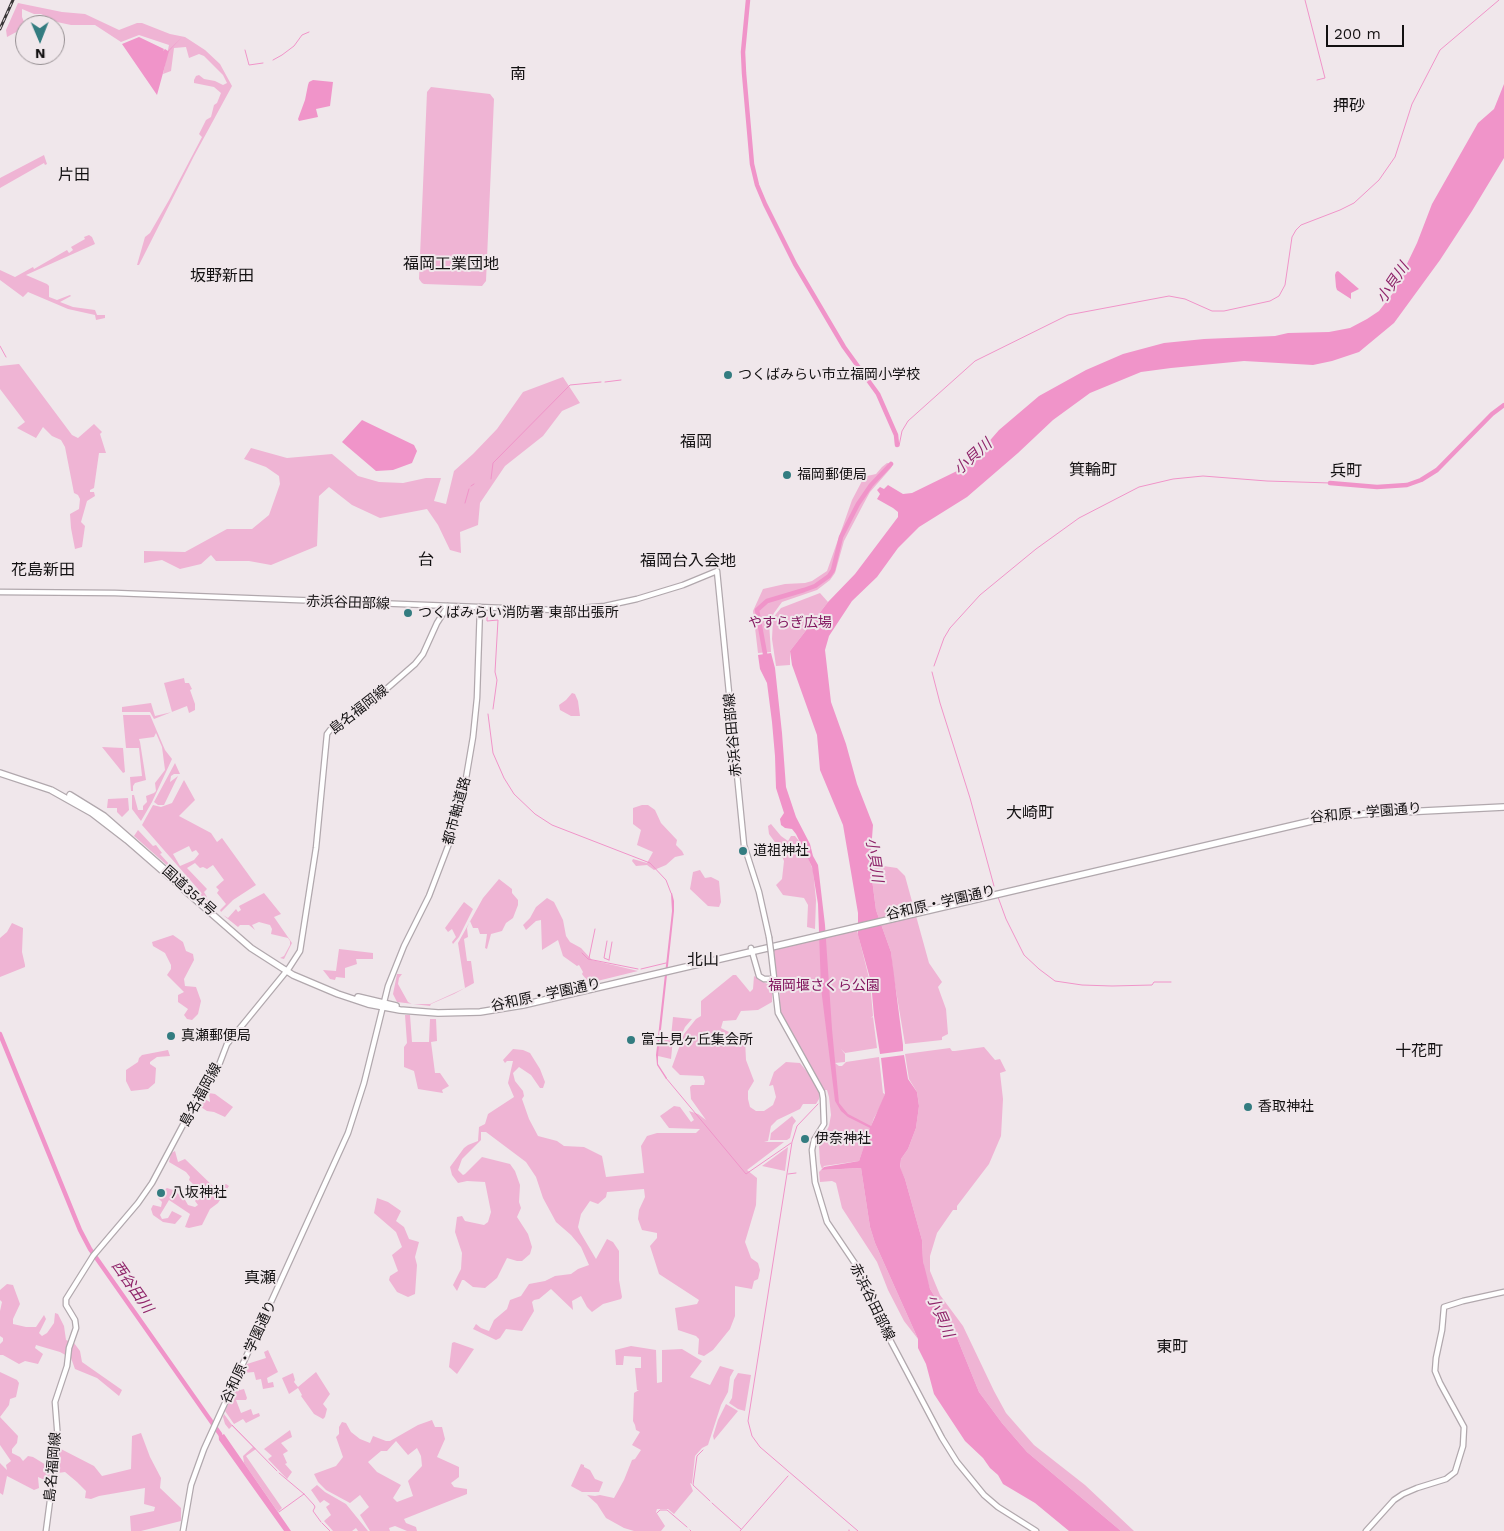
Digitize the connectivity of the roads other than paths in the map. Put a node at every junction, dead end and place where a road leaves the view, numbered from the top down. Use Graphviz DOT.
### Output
graph roads {
  1 [pos="0,592"];
  2 [pos="448,606"];
  3 [pos="480,607"];
  4 [pos="0,772"];
  5 [pos="1504,806"];
  6 [pos="752,950"];
  7 [pos="288,970"];
  8 [pos="773,979"];
  9 [pos="383,1005"];
  10 [pos="1504,1292"];
  11 [pos="183,1530"];
  12 [pos="46,1531"];
  13 [pos="1036,1531"];
  14 [pos="1366,1531"];
  1 -- 2 [label="main road, 赤浜谷田部線"];
  2 -- 3 [label="main road, 赤浜谷田部線"];
  2 -- 7 [label="main road, 島名福岡線"];
  3 -- 8 [label="main road, 赤浜谷田部線, bridge"];
  3 -- 9 [label="main road, 都市軸道路"];
  4 -- 7 [label="highway, 国道354号"];
  5 -- 6 [label="highway, 谷和原・学園通り"];
  6 -- 8 [label="main road"];
  6 -- 9 [label="highway, 谷和原・学園通り"];
  7 -- 9 [label="highway, 国道354号"];
  7 -- 12 [label="main road, 島名福岡線"];
  8 -- 13 [label="main road, 赤浜谷田部線"];
  9 -- 11 [label="main road, 谷和原・学園通り"];
  10 -- 14 [label="main road"];
}
